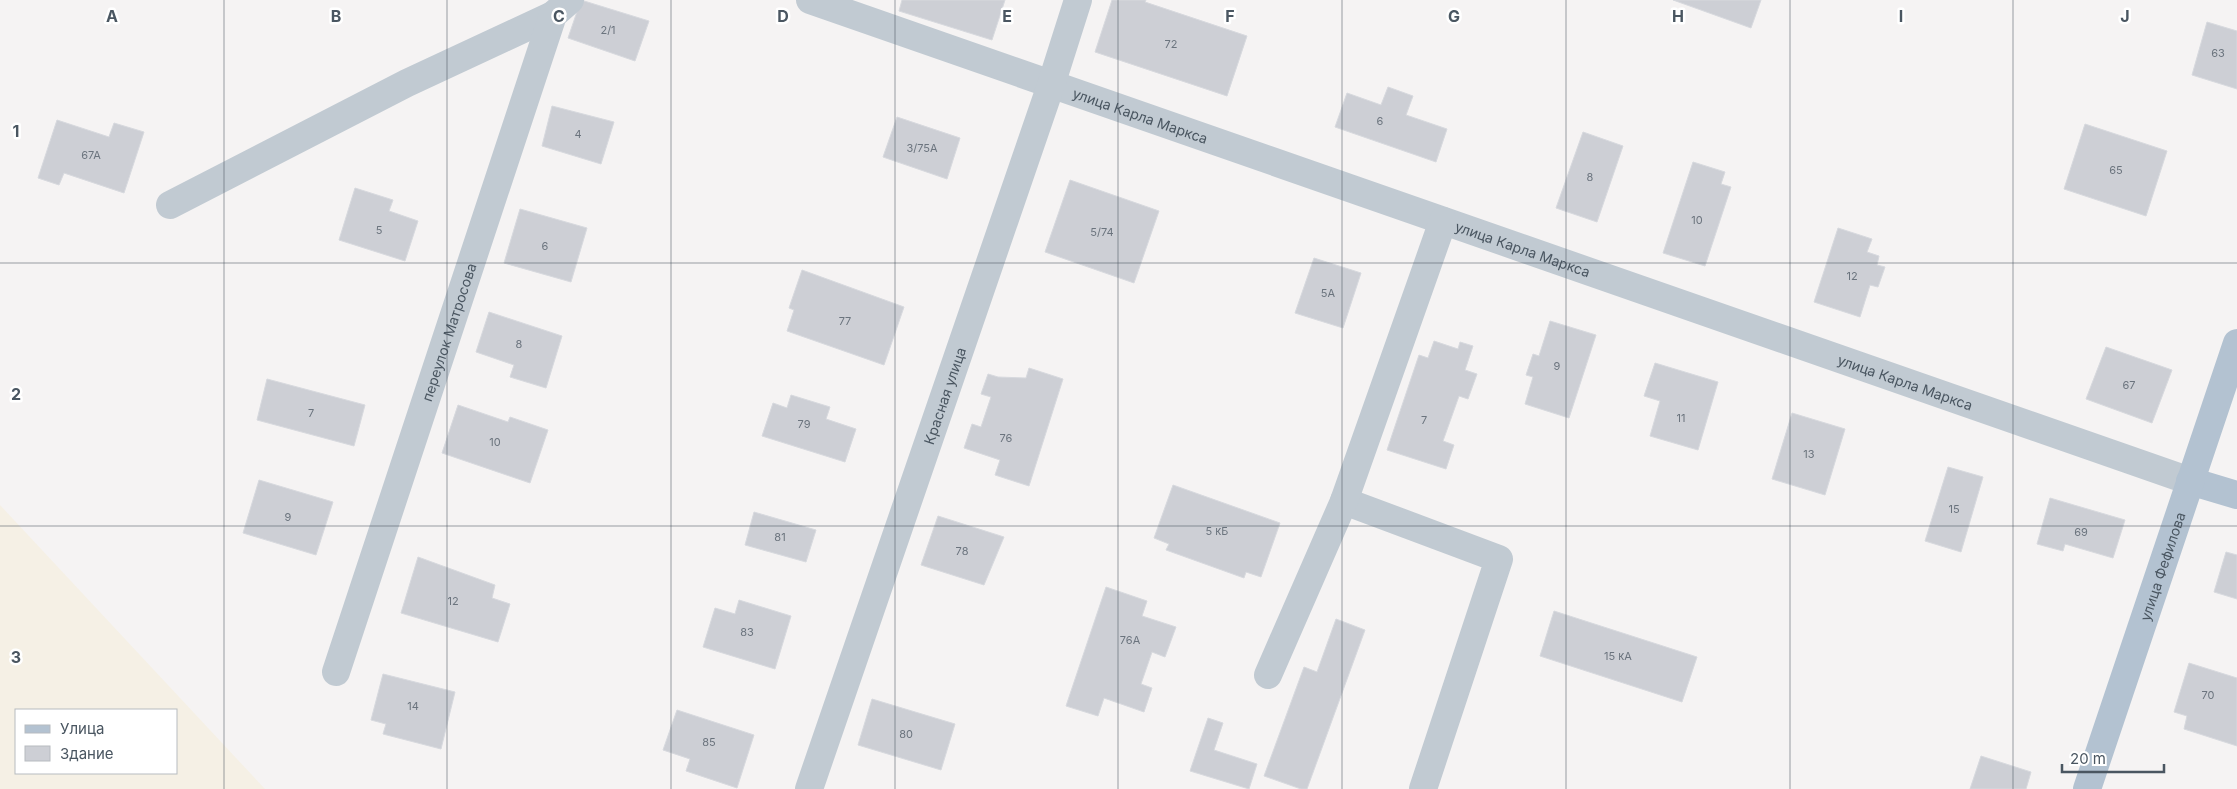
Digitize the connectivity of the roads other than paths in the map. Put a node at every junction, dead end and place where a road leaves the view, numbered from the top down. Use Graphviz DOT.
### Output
graph roads {
  1 [pos="810,0"];
  2 [pos="1078,0"];
  3 [pos="561,7"];
  4 [pos="1051,85"];
  5 [pos="170,205"];
  6 [pos="1443,220"];
  7 [pos="2237,343"];
  8 [pos="2190,481"];
  9 [pos="2237,495"];
  10 [pos="1344,501"];
  11 [pos="336,672"];
  12 [pos="1268,675"];
  13 [pos="809,789"];
  14 [pos="1422,789"];
  15 [pos="2087,789"];
  1 -- 4 [label="street, улица Карла Маркса"];
  2 -- 4 [label="street, Красная улица"];
  3 -- 5 [label="street"];
  3 -- 11 [label="street, переулок Матросова"];
  4 -- 6 [label="street, улица Карла Маркса"];
  4 -- 13 [label="street, Красная улица"];
  6 -- 8 [label="street, улица Карла Маркса"];
  6 -- 10 [label="street"];
  7 -- 8 [label="main road, улица Фефилова"];
  8 -- 9 [label="main road, улица Карла Маркса"];
  8 -- 15 [label="main road, улица Фефилова"];
  10 -- 12 [label="street"];
  10 -- 14 [label="street"];
}
